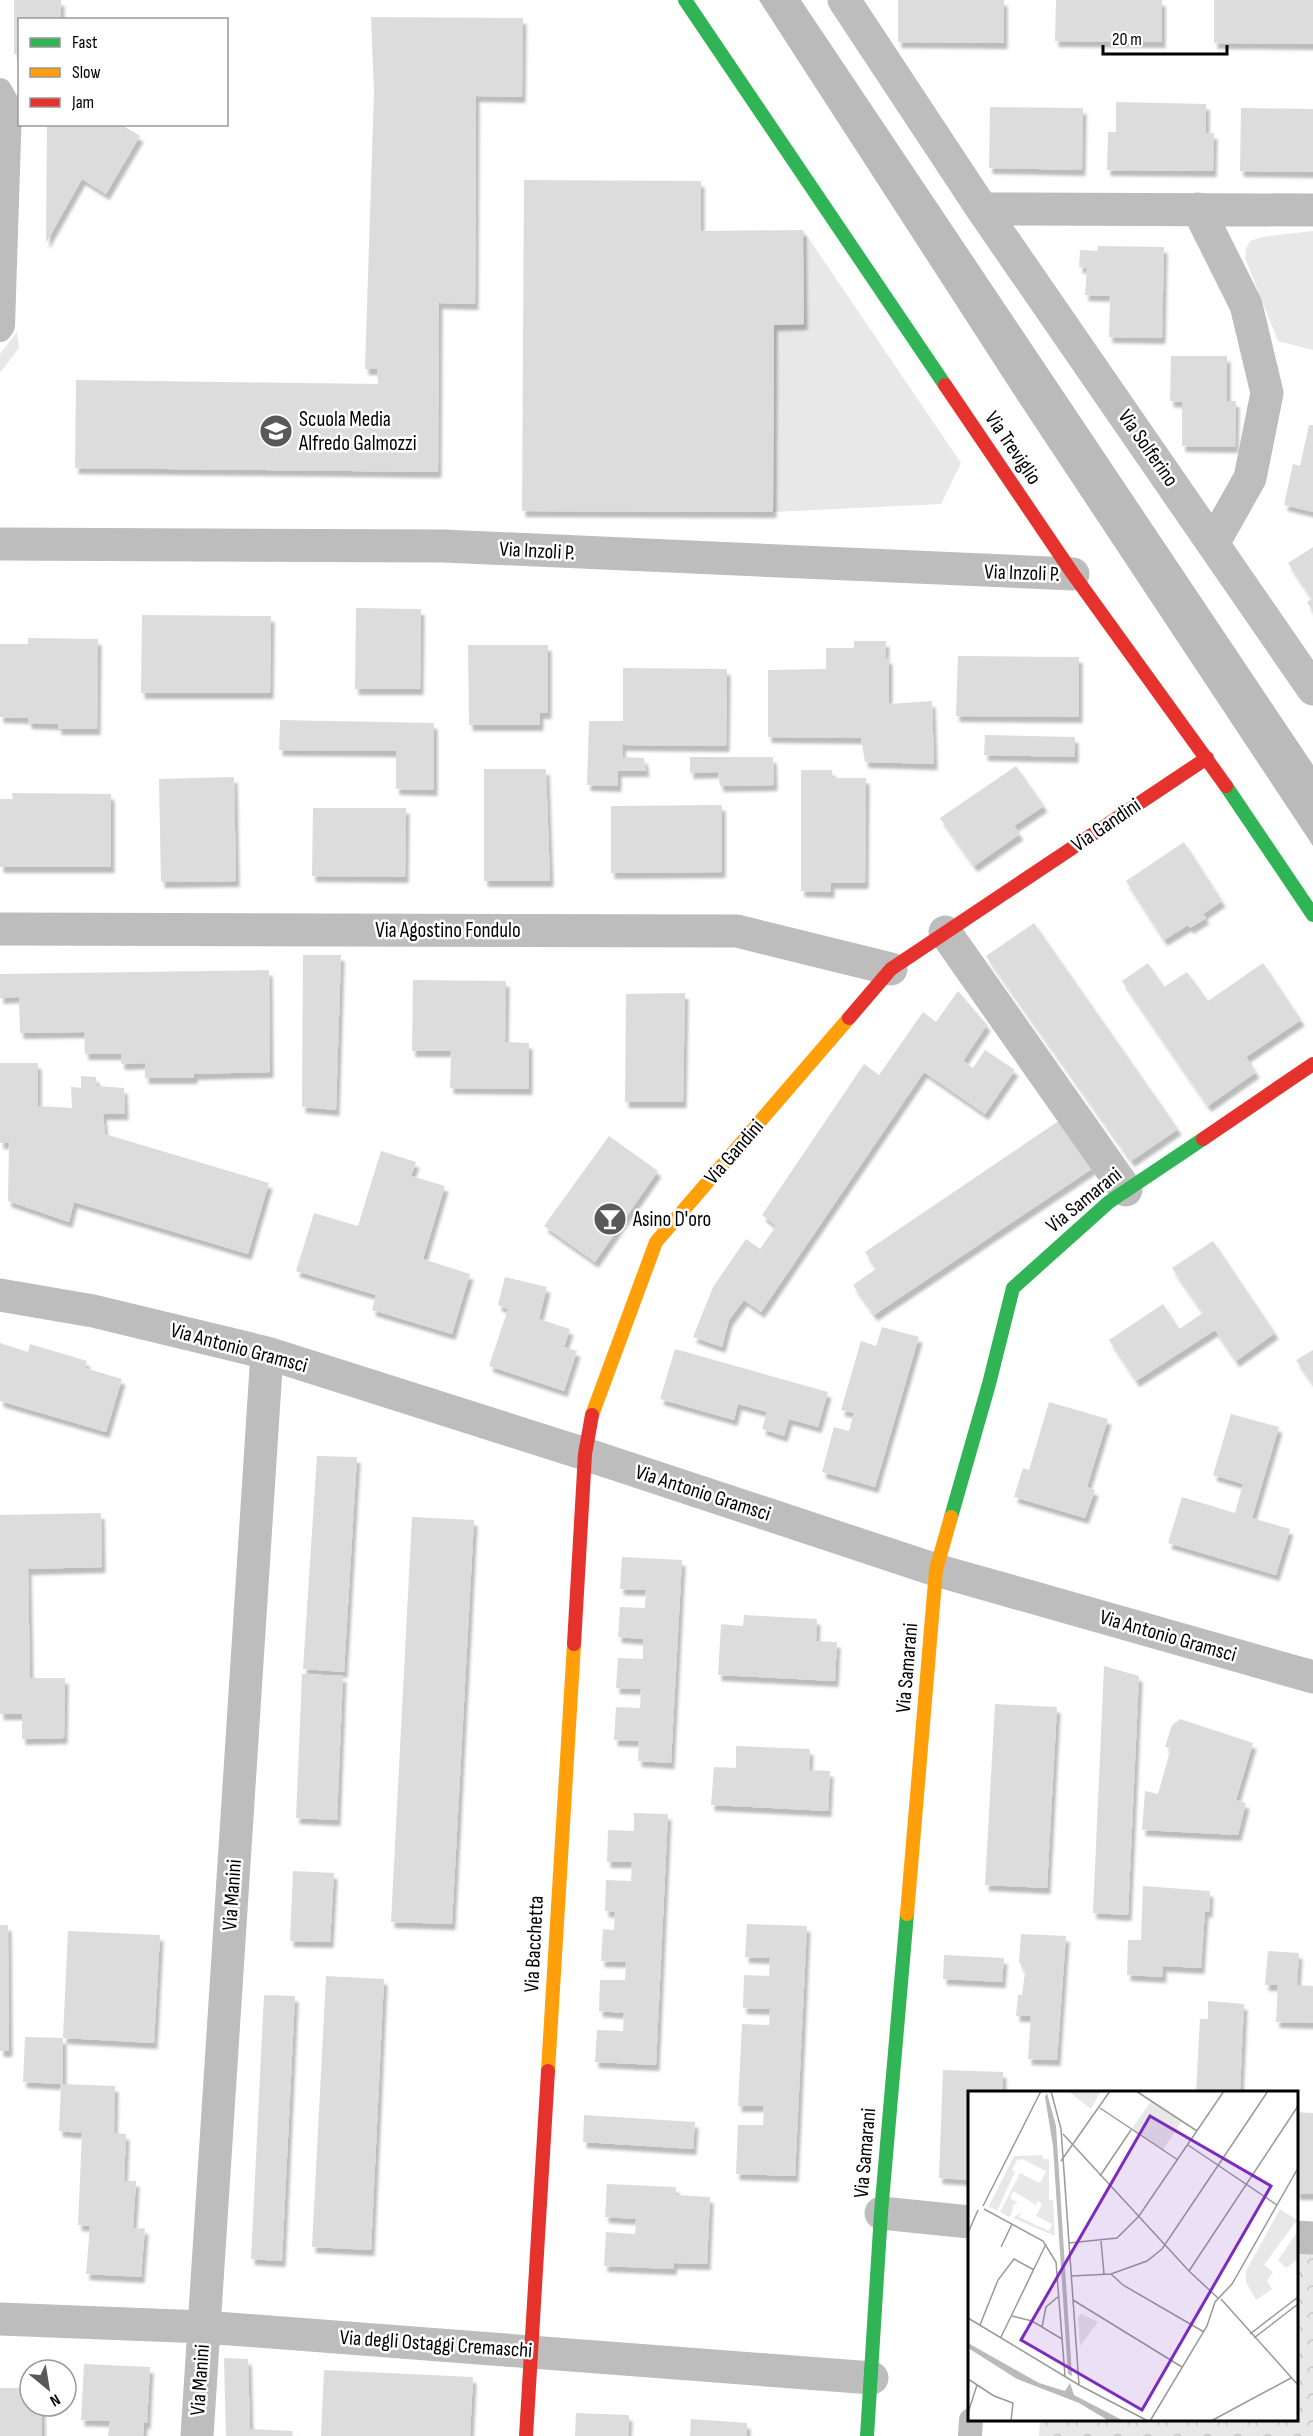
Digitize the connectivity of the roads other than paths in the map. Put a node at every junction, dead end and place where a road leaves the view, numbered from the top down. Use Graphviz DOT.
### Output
graph roads {
  1 [pos="685,0"];
  2 [pos="844,0"];
  3 [pos="0,90"];
  4 [pos="982,209"];
  5 [pos="1198,209"];
  6 [pos="1313,210"];
  7 [pos="0,330"];
  8 [pos="1214,542"];
  9 [pos="0,544"];
  10 [pos="1073,574"];
  11 [pos="1313,689"];
  12 [pos="1207,758"];
  13 [pos="1313,915"];
  14 [pos="0,929"];
  15 [pos="945,932"];
  16 [pos="891,969"];
  17 [pos="1313,1064"];
  18 [pos="1126,1190"];
  19 [pos="0,1275"];
  20 [pos="0,1295"];
  21 [pos="93,1311"];
  22 [pos="267,1353"];
  23 [pos="585,1454"];
  24 [pos="936,1570"];
  25 [pos="1313,1677"];
  26 [pos="881,2213"];
  27 [pos="968,2222"];
  28 [pos="1298,2237"];
  29 [pos="1313,2238"];
  30 [pos="0,2319"];
  31 [pos="204,2327"];
  32 [pos="531,2351"];
  33 [pos="872,2378"];
  34 [pos="971,2421"];
  35 [pos="196,2436"];
  36 [pos="526,2436"];
  37 [pos="867,2436"];
  38 [pos="970,2436"];
  1 -- 10 [label="street, Via Treviglio"];
  2 -- 4 [label="street, Via Solferino"];
  3 -- 7 [label="lane"];
  4 -- 5 [label="street"];
  4 -- 8 [label="street, Via Solferino"];
  5 -- 6 [label="street"];
  5 -- 8 [label="street"];
  8 -- 11 [label="street, Via Solferino"];
  9 -- 10 [label="street, Via Inzoli P."];
  10 -- 12 [label="street, Via Treviglio"];
  12 -- 13 [label="street, Via Treviglio"];
  12 -- 15 [label="street, Via Gandini"];
  14 -- 16 [label="street, Via Agostino Fondulo"];
  15 -- 16 [label="street, Via Gandini"];
  15 -- 18 [label="street"];
  16 -- 23 [label="street, Via Gandini"];
  17 -- 18 [label="street, Via Samarani"];
  18 -- 24 [label="street, Via Samarani"];
  19 -- 21 [label="street, Via Antonio Gramsci"];
  20 -- 21 [label="street, Via Antonio Gramsci"];
  21 -- 22 [label="street, Via Antonio Gramsci"];
  22 -- 23 [label="street, Via Antonio Gramsci"];
  22 -- 31 [label="street, Via Manini"];
  23 -- 24 [label="street, Via Antonio Gramsci"];
  23 -- 32 [label="street, Via Bacchetta"];
  24 -- 25 [label="street, Via Antonio Gramsci"];
  24 -- 26 [label="street, Via Samarani"];
  26 -- 27 [label="street"];
  26 -- 33 [label="street, Via Samarani"];
  28 -- 29 [label="street"];
  30 -- 31 [label="street, Via degli Ostaggi Cremaschi"];
  31 -- 32 [label="street, Via degli Ostaggi Cremaschi"];
  31 -- 35 [label="street, Via Manini"];
  32 -- 33 [label="street, Via degli Ostaggi Cremaschi"];
  32 -- 36 [label="street, Via Bacchetta"];
  33 -- 37 [label="street, Via Samarani"];
  34 -- 38 [label="lane"];
}
